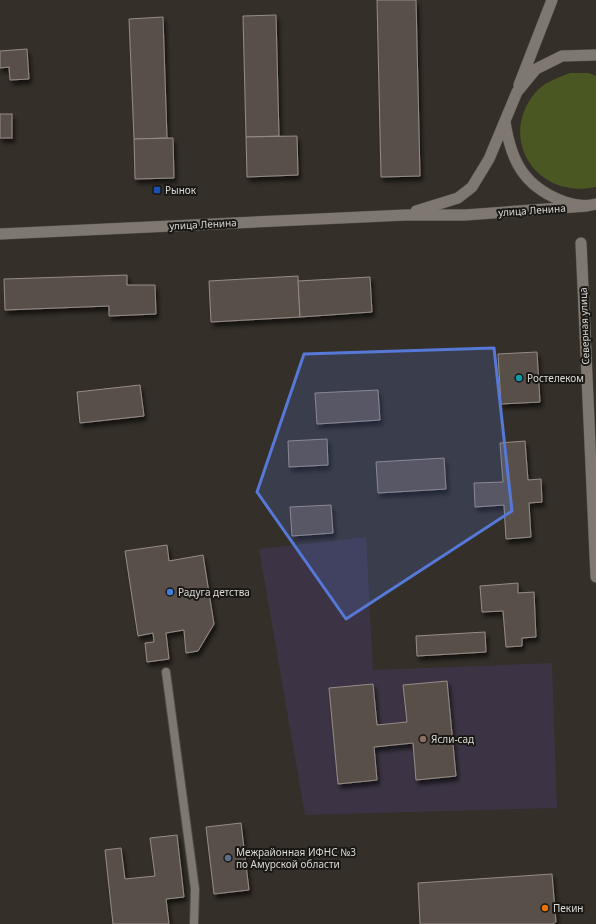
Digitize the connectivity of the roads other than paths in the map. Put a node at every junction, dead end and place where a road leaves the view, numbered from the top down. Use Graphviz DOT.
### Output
graph roads {
  1 [pos="552,0"];
  2 [pos="596,55"];
  3 [pos="517,92"];
  4 [pos="505,121"];
  5 [pos="591,205"];
  6 [pos="406,214"];
  7 [pos="0,234"];
  8 [pos="581,243"];
  9 [pos="596,577"];
  10 [pos="166,672"];
  11 [pos="194,924"];
  1 -- 3 [label="street"];
  2 -- 3 [label="street"];
  3 -- 4 [label="street, улица Ленина"];
  4 -- 5 [label="street"];
  4 -- 6 [label="street, улица Ленина"];
  5 -- 6 [label="street, улица Ленина"];
  6 -- 7 [label="street, улица Ленина"];
  8 -- 9 [label="street, Северная улица"];
  10 -- 11 [label="lane"];
}
